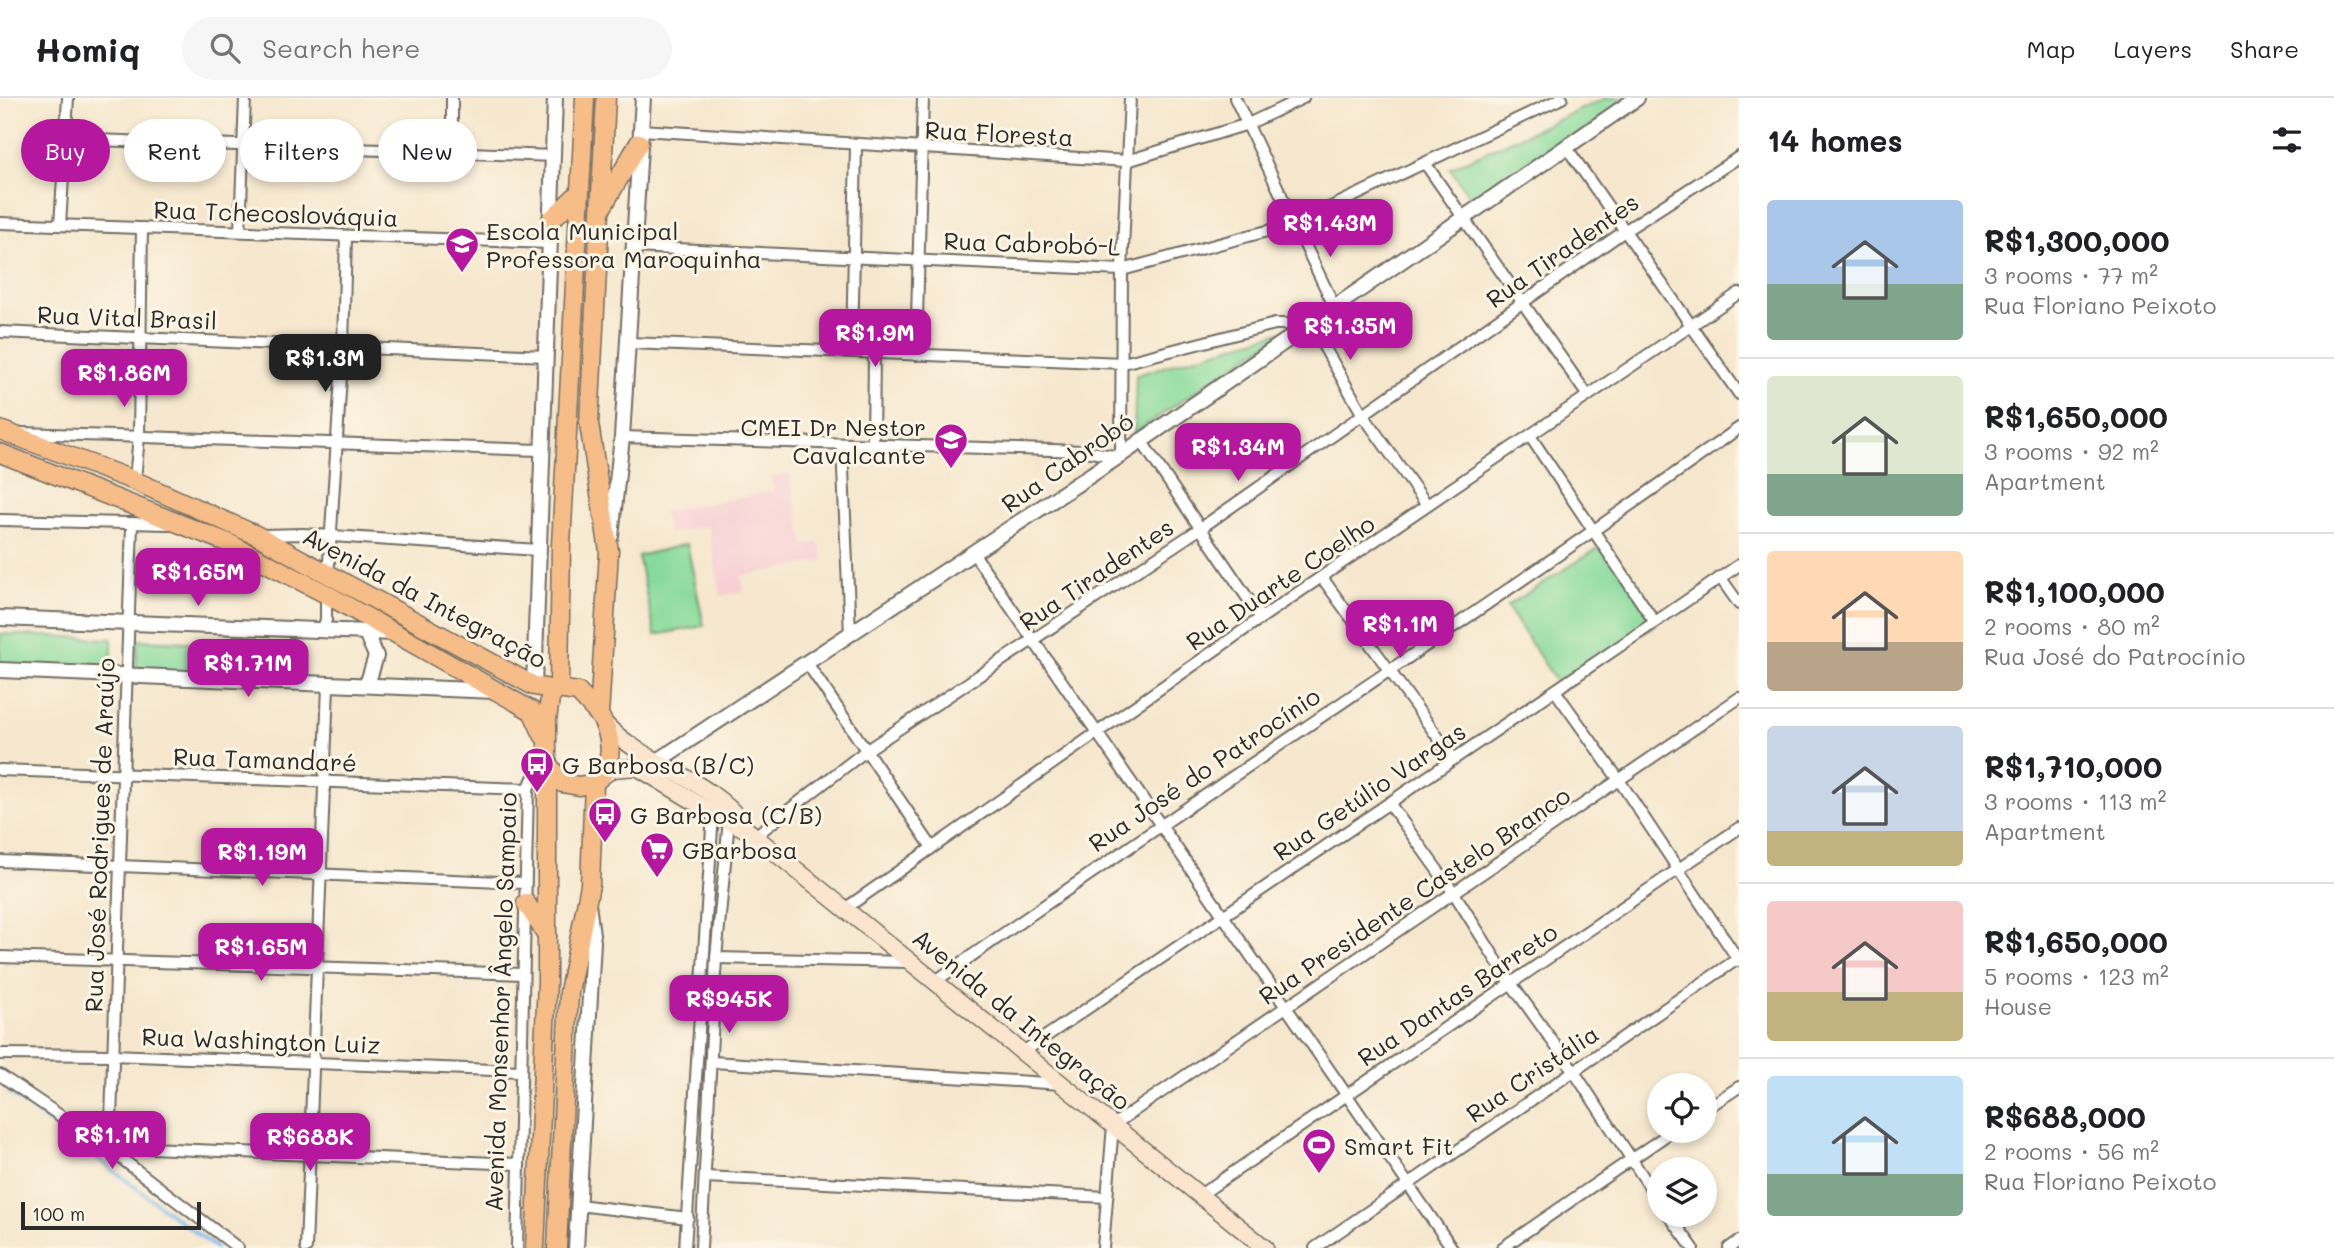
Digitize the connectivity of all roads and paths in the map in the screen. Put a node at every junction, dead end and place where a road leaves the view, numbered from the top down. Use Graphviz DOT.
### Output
graph roads {
  1 [pos="68,98"];
  2 [pos="245,98"];
  3 [pos="452,98"];
  4 [pos="555,98"];
  5 [pos="585,98"];
  6 [pos="606,98"];
  7 [pos="643,98"];
  8 [pos="923,98"];
  9 [pos="1130,98"];
  10 [pos="1235,98"];
  11 [pos="1303,98"];
  12 [pos="1533,98"];
  13 [pos="1562,98"];
  14 [pos="1637,98"];
  15 [pos="1539,109"];
  16 [pos="67,119"];
  17 [pos="244,119"];
  18 [pos="452,119"];
  19 [pos="1248,124"];
  20 [pos="640,137"];
  21 [pos="110,140"];
  22 [pos="240,144"];
  23 [pos="856,145"];
  24 [pos="1567,148"];
  25 [pos="921,150"];
  26 [pos="477,153"];
  27 [pos="554,156"];
  28 [pos="1739,156"];
  29 [pos="1127,161"];
  30 [pos="1425,163"];
  31 [pos="63,182"];
  32 [pos="242,182"];
  33 [pos="580,192"];
  34 [pos="599,214"];
  35 [pos="551,220"];
  36 [pos="1464,220"];
  37 [pos="0,223"];
  38 [pos="1297,223"];
  39 [pos="60,225"];
  40 [pos="142,228"];
  41 [pos="1626,230"];
  42 [pos="240,231"];
  43 [pos="346,237"];
  44 [pos="550,243"];
  45 [pos="635,247"];
  46 [pos="853,257"];
  47 [pos="919,260"];
  48 [pos="1122,270"];
  49 [pos="1739,293"];
  50 [pos="1525,301"];
  51 [pos="1335,308"];
  52 [pos="1311,324"];
  53 [pos="1692,325"];
  54 [pos="0,332"];
  55 [pos="140,338"];
  56 [pos="629,343"];
  57 [pos="343,346"];
  58 [pos="852,352"];
  59 [pos="874,354"];
  60 [pos="916,355"];
  61 [pos="546,356"];
  62 [pos="1123,363"];
  63 [pos="1739,394"];
  64 [pos="1588,396"];
  65 [pos="1363,415"];
  66 [pos="1739,428"];
  67 [pos="4,431"];
  68 [pos="139,435"];
  69 [pos="1530,436"];
  70 [pos="622,437"];
  71 [pos="1140,439"];
  72 [pos="338,443"];
  73 [pos="842,445"];
  74 [pos="873,446"];
  75 [pos="541,450"];
  76 [pos="0,453"];
  77 [pos="1120,455"];
  78 [pos="135,481"];
  79 [pos="1427,505"];
  80 [pos="0,520"];
  81 [pos="184,523"];
  82 [pos="132,525"];
  83 [pos="1201,528"];
  84 [pos="1594,532"];
  85 [pos="256,535"];
  86 [pos="333,536"];
  87 [pos="538,550"];
  88 [pos="609,551"];
  89 [pos="974,554"];
  90 [pos="1739,565"];
  91 [pos="329,573"];
  92 [pos="1720,577"];
  93 [pos="1323,579"];
  94 [pos="326,594"];
  95 [pos="1739,604"];
  96 [pos="0,618"];
  97 [pos="1261,618"];
  98 [pos="1654,621"];
  99 [pos="128,623"];
  100 [pos="322,630"];
  101 [pos="366,633"];
  102 [pos="395,633"];
  103 [pos="850,635"];
  104 [pos="1034,642"];
  105 [pos="807,663"];
  106 [pos="0,670"];
  107 [pos="1387,670"];
  108 [pos="126,675"];
  109 [pos="328,685"];
  110 [pos="367,685"];
  111 [pos="534,686"];
  112 [pos="557,690"];
  113 [pos="498,691"];
  114 [pos="1556,692"];
  115 [pos="1739,698"];
  116 [pos="603,720"];
  117 [pos="1098,732"];
  118 [pos="867,750"];
  119 [pos="547,755"];
  120 [pos="1453,758"];
  121 [pos="656,762"];
  122 [pos="0,770"];
  123 [pos="122,774"];
  124 [pos="599,779"];
  125 [pos="1619,780"];
  126 [pos="324,783"];
  127 [pos="528,789"];
  128 [pos="1389,803"];
  129 [pos="713,813"];
  130 [pos="729,820"];
  131 [pos="1160,823"];
  132 [pos="1739,828"];
  133 [pos="751,833"];
  134 [pos="931,846"];
  135 [pos="0,861"];
  136 [pos="118,866"];
  137 [pos="1678,869"];
  138 [pos="320,875"];
  139 [pos="525,883"];
  140 [pos="1454,893"];
  141 [pos="526,903"];
  142 [pos="588,903"];
  143 [pos="846,908"];
  144 [pos="1222,915"];
  145 [pos="547,935"];
  146 [pos="0,957"];
  147 [pos="716,958"];
  148 [pos="1739,959"];
  149 [pos="116,962"];
  150 [pos="913,962"];
  151 [pos="317,969"];
  152 [pos="523,974"];
  153 [pos="937,981"];
  154 [pos="1510,982"];
  155 [pos="1286,1008"];
  156 [pos="1023,1052"];
  157 [pos="0,1054"];
  158 [pos="112,1055"];
  159 [pos="712,1062"];
  160 [pos="313,1064"];
  161 [pos="1573,1070"];
  162 [pos="520,1071"];
  163 [pos="0,1075"];
  164 [pos="1064,1084"];
  165 [pos="1739,1087"];
  166 [pos="1346,1095"];
  167 [pos="1717,1101"];
  168 [pos="1113,1125"];
  169 [pos="1655,1143"];
  170 [pos="107,1146"];
  171 [pos="311,1157"];
  172 [pos="1630,1160"];
  173 [pos="519,1164"];
  174 [pos="705,1177"];
  175 [pos="1408,1183"];
  176 [pos="1647,1184"];
  177 [pos="1200,1195"];
  178 [pos="1107,1197"];
  179 [pos="578,1205"];
  180 [pos="688,1218"];
  181 [pos="1678,1227"];
  182 [pos="1739,1241"];
  183 [pos="238,1248"];
  184 [pos="306,1248"];
  185 [pos="517,1248"];
  186 [pos="535,1248"];
  187 [pos="557,1248"];
  188 [pos="576,1248"];
  189 [pos="685,1248"];
  190 [pos="701,1248"];
  191 [pos="1103,1248"];
  192 [pos="1265,1248"];
  193 [pos="1315,1248"];
  194 [pos="1451,1248"];
  195 [pos="1503,1248"];
  196 [pos="1693,1248"];
  197 [pos="1729,1248"];
  1 -- 16 [label="street"];
  2 -- 17 [label="street"];
  3 -- 18 [label="street"];
  4 -- 27 [label="street"];
  5 -- 33 [label="main road, Avenida Monsenhor Ângelo Sampaio"];
  6 -- 34 [label="main road"];
  7 -- 20 [label="street"];
  8 -- 25 [label="street"];
  9 -- 29 [label="street"];
  10 -- 19 [label="street"];
  11 -- 19 [label="street, Rua Floresta"];
  12 -- 15 [label="street"];
  13 -- 15 [label="street, Rua Cabrobó-L"];
  14 -- 24 [label="street, Rua Cabrobó"];
  15 -- 30 [label="street, Rua Cabrobó-L"];
  19 -- 29 [label="street, Rua Floresta"];
  19 -- 38 [label="street"];
  20 -- 23 [label="street, Rua Floresta"];
  20 -- 34 [label="main road"];
  20 -- 45 [label="street"];
  21 -- 22 [label="street"];
  23 -- 25 [label="street, Rua Floresta"];
  23 -- 46 [label="street"];
  24 -- 36 [label="street, Rua Cabrobó"];
  24 -- 41 [label="street"];
  25 -- 29 [label="street, Rua Floresta"];
  25 -- 47 [label="street"];
  26 -- 27 [label="street"];
  27 -- 35 [label="street"];
  28 -- 41 [label="street, Rua Tiradentes"];
  29 -- 48 [label="street"];
  30 -- 36 [label="street"];
  30 -- 38 [label="street, Rua Cabrobó-L"];
  31 -- 39 [label="street"];
  32 -- 42 [label="street"];
  33 -- 35 [label="main road"];
  33 -- 112 [label="main road, Avenida Monsenhor Ângelo Sampaio"];
  34 -- 88 [label="main road"];
  35 -- 44 [label="street"];
  36 -- 50 [label="street"];
  36 -- 51 [label="street, Rua Cabrobó"];
  37 -- 39 [label="street, Rua Tchecoslováquia"];
  38 -- 48 [label="street, Rua Cabrobó-L"];
  38 -- 51 [label="street"];
  39 -- 40 [label="street, Rua Tchecoslováquia"];
  40 -- 42 [label="street, Rua Tchecoslováquia"];
  40 -- 55 [label="street"];
  41 -- 50 [label="street, Rua Tiradentes"];
  41 -- 53 [label="street"];
  42 -- 43 [label="street, Rua Tchecoslováquia"];
  43 -- 44 [label="street, Rua Tchecoslováquia"];
  43 -- 57 [label="street"];
  44 -- 61 [label="street"];
  45 -- 46 [label="street, Rua Cabrobó-L"];
  45 -- 56 [label="street"];
  46 -- 47 [label="street, Rua Cabrobó-L"];
  46 -- 58 [label="street"];
  47 -- 48 [label="street, Rua Cabrobó-L"];
  47 -- 60 [label="street"];
  48 -- 62 [label="street"];
  49 -- 53 [label="street, Rua Duarte Coelho"];
  50 -- 64 [label="street"];
  50 -- 65 [label="street, Rua Tiradentes"];
  51 -- 52 [label="street, Rua Cabrobó"];
  52 -- 62 [label="street"];
  52 -- 65 [label="street"];
  52 -- 71 [label="street, Rua Cabrobó"];
  53 -- 63 [label="street"];
  53 -- 64 [label="street, Rua Duarte Coelho"];
  54 -- 55 [label="street, Rua Vital Brasil"];
  55 -- 57 [label="street, Rua Vital Brasil"];
  55 -- 68 [label="street"];
  56 -- 58 [label="street"];
  56 -- 70 [label="street"];
  57 -- 61 [label="street, Rua Vital Brasil"];
  57 -- 72 [label="street"];
  58 -- 59 [label="street"];
  59 -- 60 [label="street"];
  59 -- 74 [label="street"];
  60 -- 62 [label="street"];
  61 -- 75 [label="street"];
  62 -- 77 [label="street"];
  64 -- 69 [label="street, Rua Duarte Coelho"];
  65 -- 79 [label="street"];
  65 -- 83 [label="street, Rua Tiradentes"];
  66 -- 84 [label="street, Rua José do Patrocínio"];
  67 -- 68 [label="street"];
  67 -- 78 [label="main road, Avenida da Integração"];
  68 -- 72 [label="street"];
  68 -- 78 [label="street"];
  69 -- 79 [label="street, Rua Duarte Coelho"];
  69 -- 84 [label="street"];
  70 -- 73 [label="street"];
  70 -- 88 [label="street"];
  71 -- 77 [label="street, Rua Cabrobó"];
  71 -- 83 [label="street"];
  72 -- 75 [label="street"];
  72 -- 86 [label="street"];
  73 -- 74 [label="street"];
  73 -- 103 [label="street"];
  74 -- 77 [label="street"];
  75 -- 87 [label="street"];
  76 -- 81 [label="main road, Avenida da Integração"];
  77 -- 89 [label="street, Rua Cabrobó"];
  78 -- 85 [label="main road, Avenida da Integração"];
  79 -- 93 [label="street, Rua Duarte Coelho"];
  80 -- 82 [label="street"];
  81 -- 82 [label="street"];
  81 -- 94 [label="main road, Avenida da Integração"];
  82 -- 99 [label="street, Rua José Rodrigues de Araújo"];
  83 -- 97 [label="street"];
  83 -- 104 [label="street, Rua Tiradentes"];
  84 -- 98 [label="street"];
  84 -- 107 [label="street, Rua José do Patrocínio"];
  85 -- 86 [label="street"];
  85 -- 91 [label="main road, Avenida da Integração"];
  86 -- 87 [label="street"];
  86 -- 91 [label="street"];
  87 -- 111 [label="street"];
  88 -- 116 [label="main road"];
  89 -- 103 [label="street, Rua Cabrobó"];
  89 -- 104 [label="street"];
  90 -- 92 [label="street, Rua Getúlio Vargas"];
  91 -- 94 [label="street"];
  91 -- 111 [label="main road, Avenida da Integração"];
  92 -- 95 [label="street"];
  92 -- 98 [label="street, Rua Getúlio Vargas"];
  93 -- 97 [label="street, Rua Duarte Coelho"];
  93 -- 107 [label="street"];
  94 -- 100 [label="street"];
  94 -- 102 [label="main road, Avenida da Integração"];
  96 -- 99 [label="street"];
  97 -- 117 [label="street, Rua Duarte Coelho"];
  98 -- 114 [label="street, Rua Getúlio Vargas"];
  99 -- 100 [label="street"];
  99 -- 108 [label="street, Rua José Rodrigues de Araújo"];
  100 -- 101 [label="street"];
  101 -- 102 [label="street"];
  101 -- 110 [label="street"];
  102 -- 113 [label="main road, Avenida da Integração"];
  103 -- 105 [label="street, Rua Cabrobó"];
  104 -- 117 [label="street"];
  104 -- 118 [label="street, Rua Tiradentes"];
  105 -- 118 [label="street"];
  105 -- 121 [label="street, Rua Cabrobó"];
  106 -- 108 [label="street"];
  107 -- 120 [label="street"];
  107 -- 131 [label="street, Rua José do Patrocínio"];
  108 -- 109 [label="street"];
  108 -- 123 [label="street, Rua José Rodrigues de Araújo"];
  109 -- 110 [label="street"];
  109 -- 126 [label="street"];
  110 -- 113 [label="street"];
  111 -- 112 [label="main road, Avenida da Integração"];
  112 -- 116 [label="main road"];
  112 -- 119 [label="main road, Avenida Monsenhor Ângelo Sampaio"];
  113 -- 119 [label="main road, Avenida da Integração"];
  114 -- 120 [label="street, Rua Getúlio Vargas"];
  114 -- 125 [label="street"];
  115 -- 125 [label="street, Rua Presidente Castelo Branco"];
  116 -- 121 [label="main road"];
  116 -- 124 [label="main road"];
  117 -- 131 [label="street"];
  117 -- 134 [label="street, Rua Duarte Coelho"];
  118 -- 133 [label="street, Rua Tiradentes"];
  118 -- 134 [label="street"];
  119 -- 124 [label="main road"];
  119 -- 127 [label="street, Avenida Monsenhor Ângelo Sampaio"];
  119 -- 145 [label="main road, Avenida Monsenhor Ângelo Sampaio"];
  120 -- 128 [label="street, Rua Getúlio Vargas"];
  121 -- 133 [label="main road"];
  122 -- 123 [label="street, Rua Tamandaré"];
  123 -- 126 [label="street, Rua Tamandaré"];
  123 -- 136 [label="street, Rua José Rodrigues de Araújo"];
  124 -- 129 [label="main road"];
  124 -- 142 [label="main road"];
  125 -- 137 [label="street"];
  125 -- 140 [label="street, Rua Presidente Castelo Branco"];
  126 -- 127 [label="street, Rua Tamandaré"];
  126 -- 138 [label="street"];
  127 -- 139 [label="street, Avenida Monsenhor Ângelo Sampaio"];
  128 -- 140 [label="street"];
  128 -- 144 [label="street, Rua Getúlio Vargas"];
  129 -- 130 [label="main road"];
  129 -- 180 [label="street"];
  130 -- 133 [label="main road"];
  130 -- 147 [label="street"];
  131 -- 144 [label="street"];
  131 -- 153 [label="street, Rua José do Patrocínio"];
  132 -- 137 [label="street, Rua Dantas Barreto"];
  133 -- 143 [label="main road, Avenida da Integração"];
  134 -- 143 [label="street, Rua Duarte Coelho"];
  135 -- 136 [label="street"];
  136 -- 138 [label="street"];
  136 -- 149 [label="street, Rua José Rodrigues de Araújo"];
  137 -- 148 [label="street"];
  137 -- 154 [label="street, Rua Dantas Barreto"];
  138 -- 139 [label="street"];
  138 -- 151 [label="street"];
  139 -- 141 [label="street, Avenida Monsenhor Ângelo Sampaio"];
  140 -- 154 [label="street"];
  140 -- 155 [label="street, Rua Presidente Castelo Branco"];
  141 -- 145 [label="main road"];
  141 -- 152 [label="street, Avenida Monsenhor Ângelo Sampaio"];
  142 -- 179 [label="street"];
  142 -- 187 [label="main road"];
  143 -- 150 [label="main road, Avenida da Integração"];
  144 -- 155 [label="street"];
  144 -- 156 [label="street, Rua Getúlio Vargas"];
  145 -- 186 [label="main road, Avenida Monsenhor Ângelo Sampaio"];
  146 -- 149 [label="street"];
  147 -- 150 [label="street"];
  147 -- 159 [label="street"];
  148 -- 161 [label="street, Rua Cristália"];
  149 -- 151 [label="street"];
  149 -- 158 [label="street, Rua José Rodrigues de Araújo"];
  150 -- 153 [label="main road, Avenida da Integração"];
  151 -- 152 [label="street"];
  151 -- 160 [label="street"];
  152 -- 162 [label="street, Avenida Monsenhor Ângelo Sampaio"];
  153 -- 156 [label="main road, Avenida da Integração"];
  154 -- 161 [label="street"];
  154 -- 166 [label="street, Rua Dantas Barreto"];
  155 -- 166 [label="street"];
  155 -- 168 [label="street, Rua Presidente Castelo Branco"];
  156 -- 164 [label="main road, Avenida da Integração"];
  157 -- 158 [label="street, Rua Washington Luiz"];
  158 -- 160 [label="street, Rua Washington Luiz"];
  158 -- 170 [label="street, Rua José Rodrigues de Araújo"];
  159 -- 164 [label="street"];
  159 -- 174 [label="street"];
  160 -- 162 [label="street, Rua Washington Luiz"];
  160 -- 171 [label="street"];
  161 -- 172 [label="street"];
  161 -- 175 [label="street, Rua Cristália"];
  162 -- 173 [label="street, Avenida Monsenhor Ângelo Sampaio"];
  163 -- 170 [label="street"];
  164 -- 168 [label="main road, Avenida da Integração"];
  165 -- 167 [label="street"];
  166 -- 175 [label="street"];
  166 -- 177 [label="street, Rua Dantas Barreto"];
  168 -- 177 [label="main road, Avenida da Integração"];
  168 -- 178 [label="street"];
  169 -- 172 [label="street"];
  170 -- 171 [label="street"];
  170 -- 183 [label="street"];
  171 -- 173 [label="street"];
  171 -- 184 [label="street"];
  172 -- 176 [label="street"];
  172 -- 195 [label="street"];
  173 -- 185 [label="street, Avenida Monsenhor Ângelo Sampaio"];
  174 -- 178 [label="street"];
  174 -- 190 [label="street"];
  175 -- 193 [label="street, Rua Cristália"];
  175 -- 194 [label="street"];
  177 -- 192 [label="main road, Avenida da Integração"];
  178 -- 191 [label="street"];
  179 -- 180 [label="street"];
  179 -- 188 [label="street"];
  180 -- 189 [label="street"];
  181 -- 196 [label="street"];
  182 -- 197 [label="street"];
}
